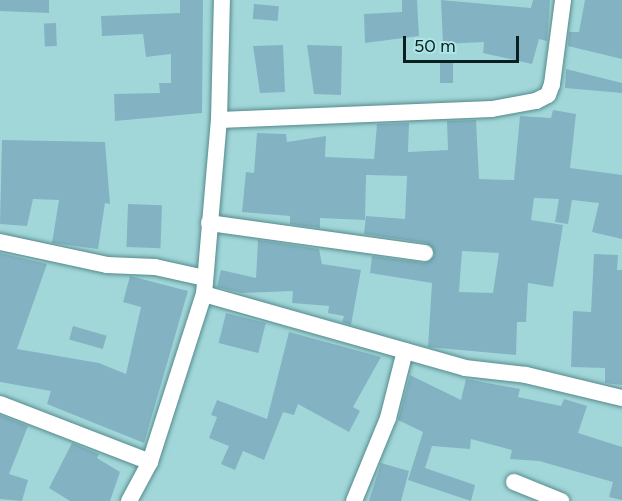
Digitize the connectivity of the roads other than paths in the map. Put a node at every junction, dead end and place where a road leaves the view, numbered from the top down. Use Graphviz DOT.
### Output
graph roads {
  1 [pos="222,0"];
  2 [pos="563,0"];
  3 [pos="219,120"];
  4 [pos="209,224"];
  5 [pos="0,242"];
  6 [pos="425,253"];
  7 [pos="204,286"];
  8 [pos="405,351"];
  9 [pos="622,398"];
  10 [pos="0,404"];
  11 [pos="150,462"];
  12 [pos="514,482"];
  13 [pos="129,501"];
  14 [pos="354,501"];
  15 [pos="561,501"];
  1 -- 3 [label="street"];
  2 -- 3 [label="street"];
  3 -- 4 [label="street"];
  4 -- 6 [label="street"];
  4 -- 7 [label="street"];
  5 -- 7 [label="street"];
  7 -- 8 [label="street"];
  7 -- 11 [label="street"];
  8 -- 9 [label="street"];
  8 -- 14 [label="street"];
  10 -- 11 [label="street"];
  11 -- 13 [label="street"];
  12 -- 15 [label="street"];
}
